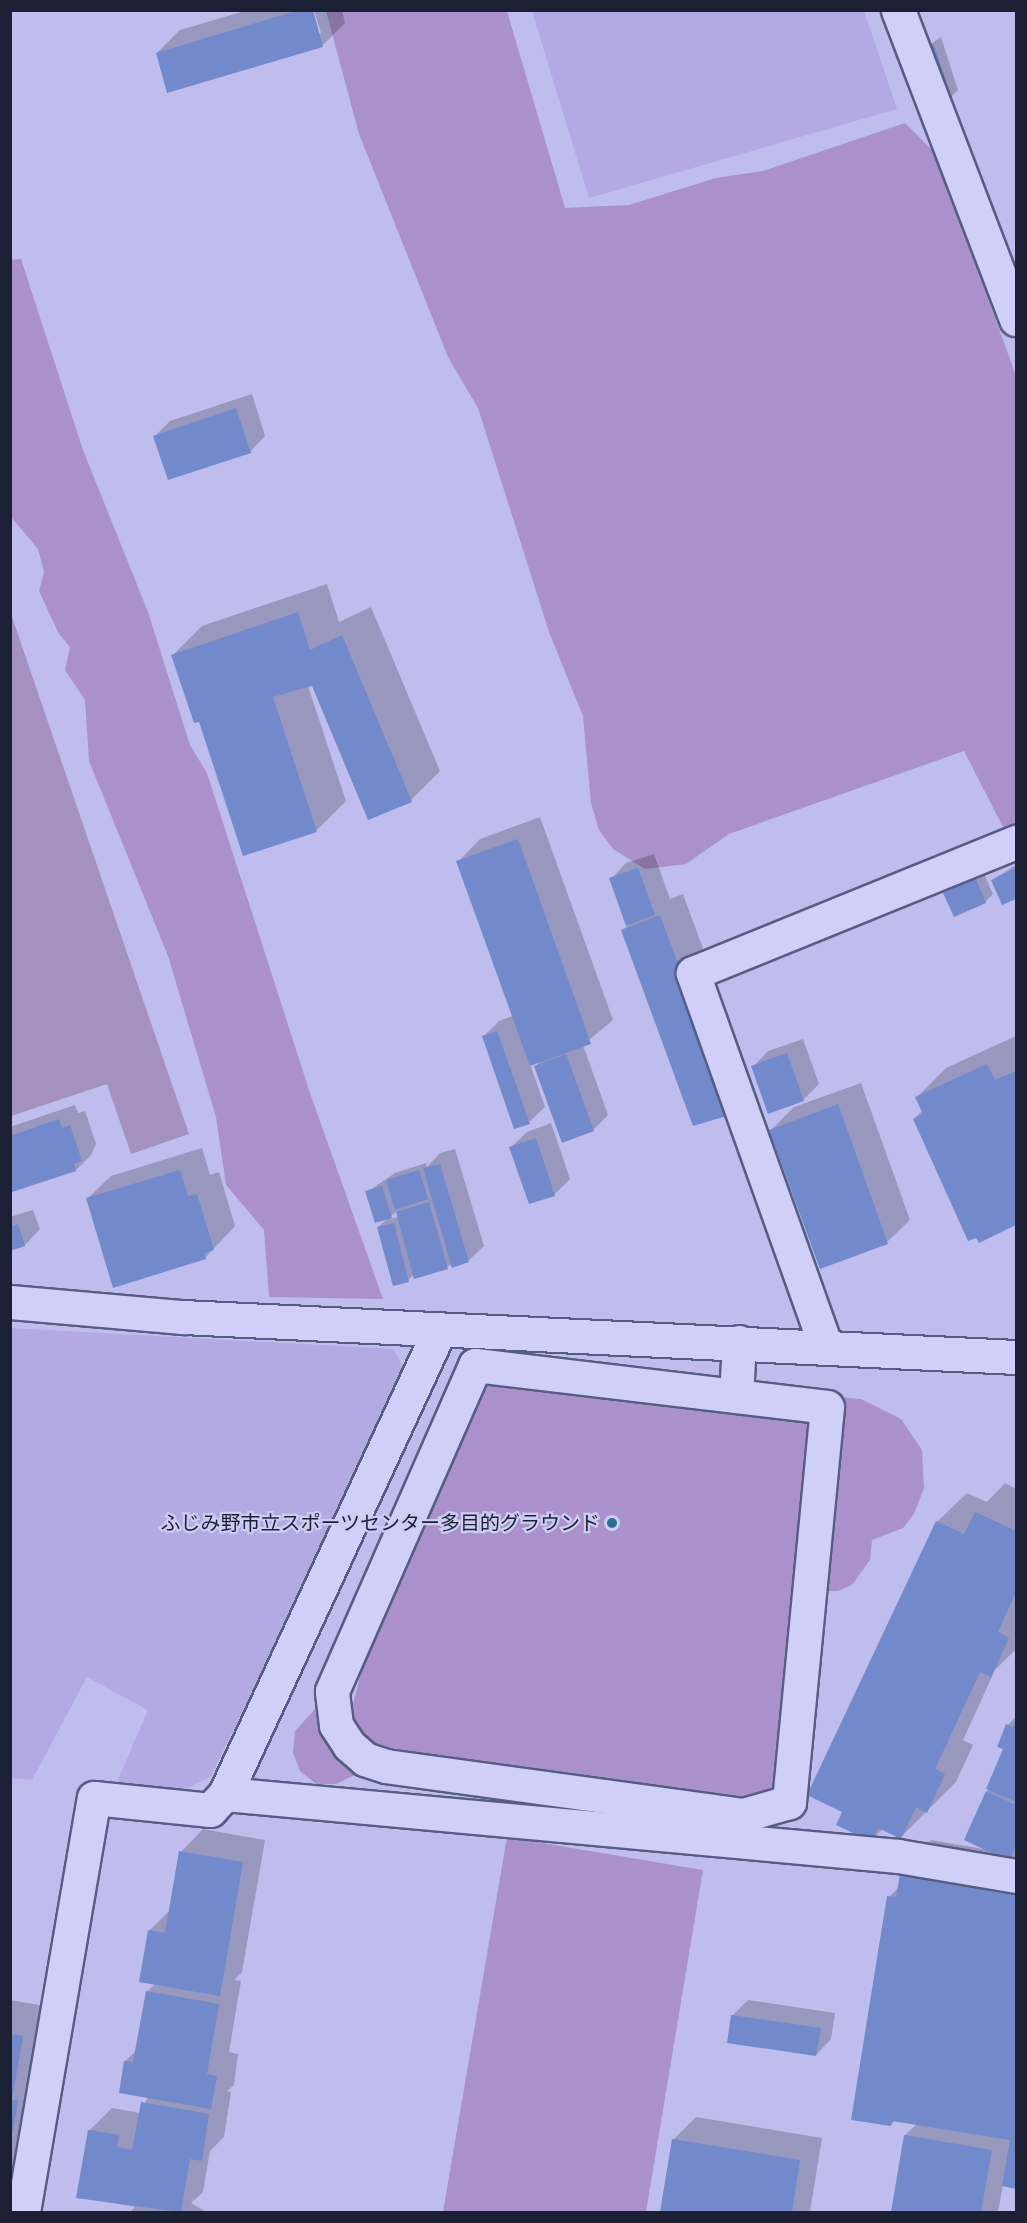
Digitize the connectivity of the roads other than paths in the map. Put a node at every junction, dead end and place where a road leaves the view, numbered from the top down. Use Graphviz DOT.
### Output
graph roads {
  1 [pos="898,10"];
  2 [pos="1017,318"];
  3 [pos="1017,842"];
  4 [pos="10,1302"];
  5 [pos="440,1329"];
  6 [pos="739,1342"];
  7 [pos="826,1347"];
  8 [pos="1017,1357"];
  9 [pos="736,1396"];
  10 [pos="225,1794"];
  11 [pos="1017,1875"];
  12 [pos="23,2212"];
  1 -- 2 [label="street"];
  3 -- 7 [label="street"];
  4 -- 5 [label="street"];
  5 -- 6 [label="street"];
  5 -- 10 [label="street"];
  6 -- 7 [label="street"];
  6 -- 9 [label="street"];
  7 -- 8 [label="street"];
  9 -- 9 [label="street"];
  10 -- 11 [label="street"];
  10 -- 12 [label="street"];
}
